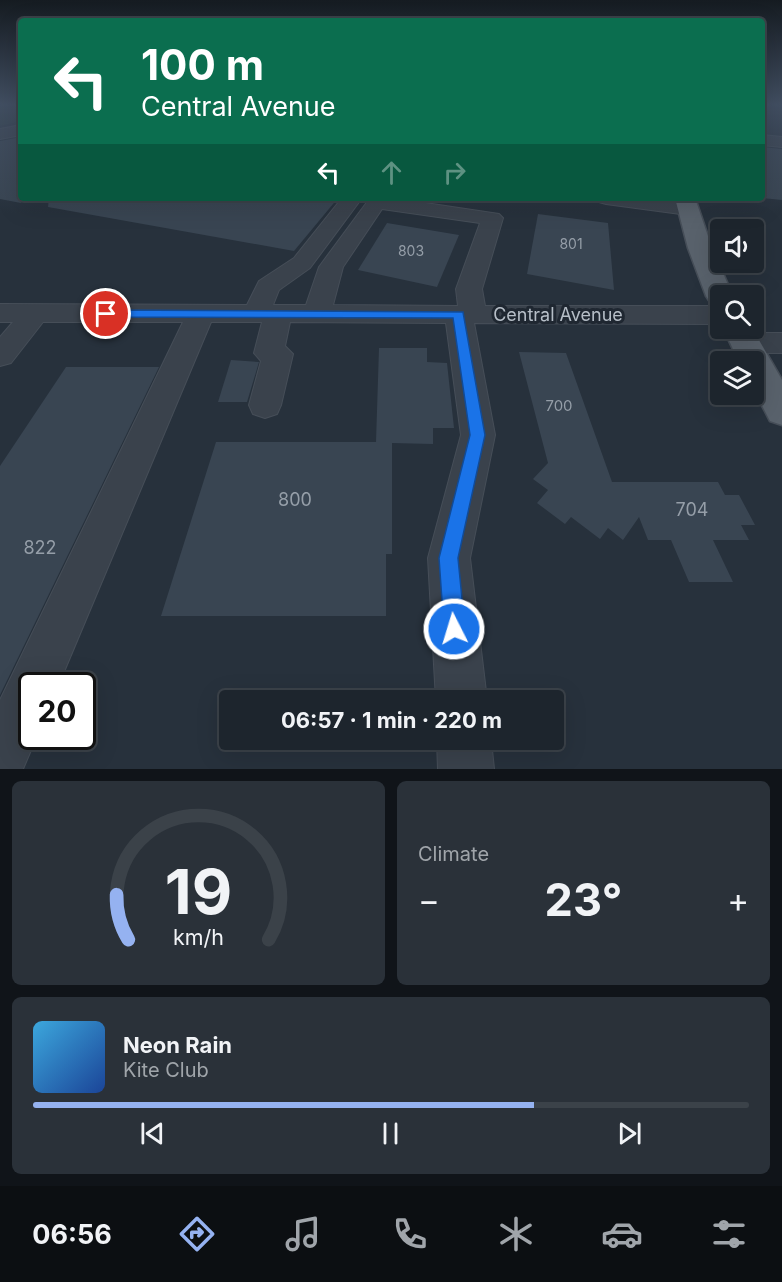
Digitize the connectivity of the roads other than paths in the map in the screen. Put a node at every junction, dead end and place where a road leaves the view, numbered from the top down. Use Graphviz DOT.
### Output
graph roads {
  1 [pos="350,201"];
  2 [pos="646,201"];
  3 [pos="444,204"];
  4 [pos="687,204"];
  5 [pos="715,285"];
  6 [pos="0,313"];
  7 [pos="35,314"];
  8 [pos="201,314"];
  9 [pos="267,314"];
  10 [pos="317,314"];
  11 [pos="466,315"];
  12 [pos="710,315"];
  13 [pos="742,339"];
  14 [pos="756,339"];
  15 [pos="782,344"];
  16 [pos="0,356"];
  17 [pos="264,405"];
  18 [pos="782,411"];
  19 [pos="39,672"];
  20 [pos="460,690"];
  21 [pos="18,718"];
  22 [pos="465,750"];
  23 [pos="0,759"];
  24 [pos="466,769"];
  1 -- 9 [label="street"];
  2 -- 4 [label="street"];
  3 -- 10 [label="street"];
  3 -- 11 [label="street"];
  4 -- 5 [label="main road"];
  6 -- 7 [label="street, Central Avenue"];
  7 -- 8 [label="street, Central Avenue"];
  7 -- 16 [label="street"];
  8 -- 9 [label="street, Central Avenue"];
  8 -- 19 [label="street"];
  9 -- 10 [label="street, Central Avenue"];
  9 -- 17 [label="street"];
  10 -- 11 [label="street, Central Avenue"];
  11 -- 12 [label="street, Central Avenue"];
  11 -- 20 [label="street"];
  13 -- 18 [label="main road"];
  14 -- 15 [label="street"];
  21 -- 23 [label="street"];
  22 -- 24 [label="street"];
}
